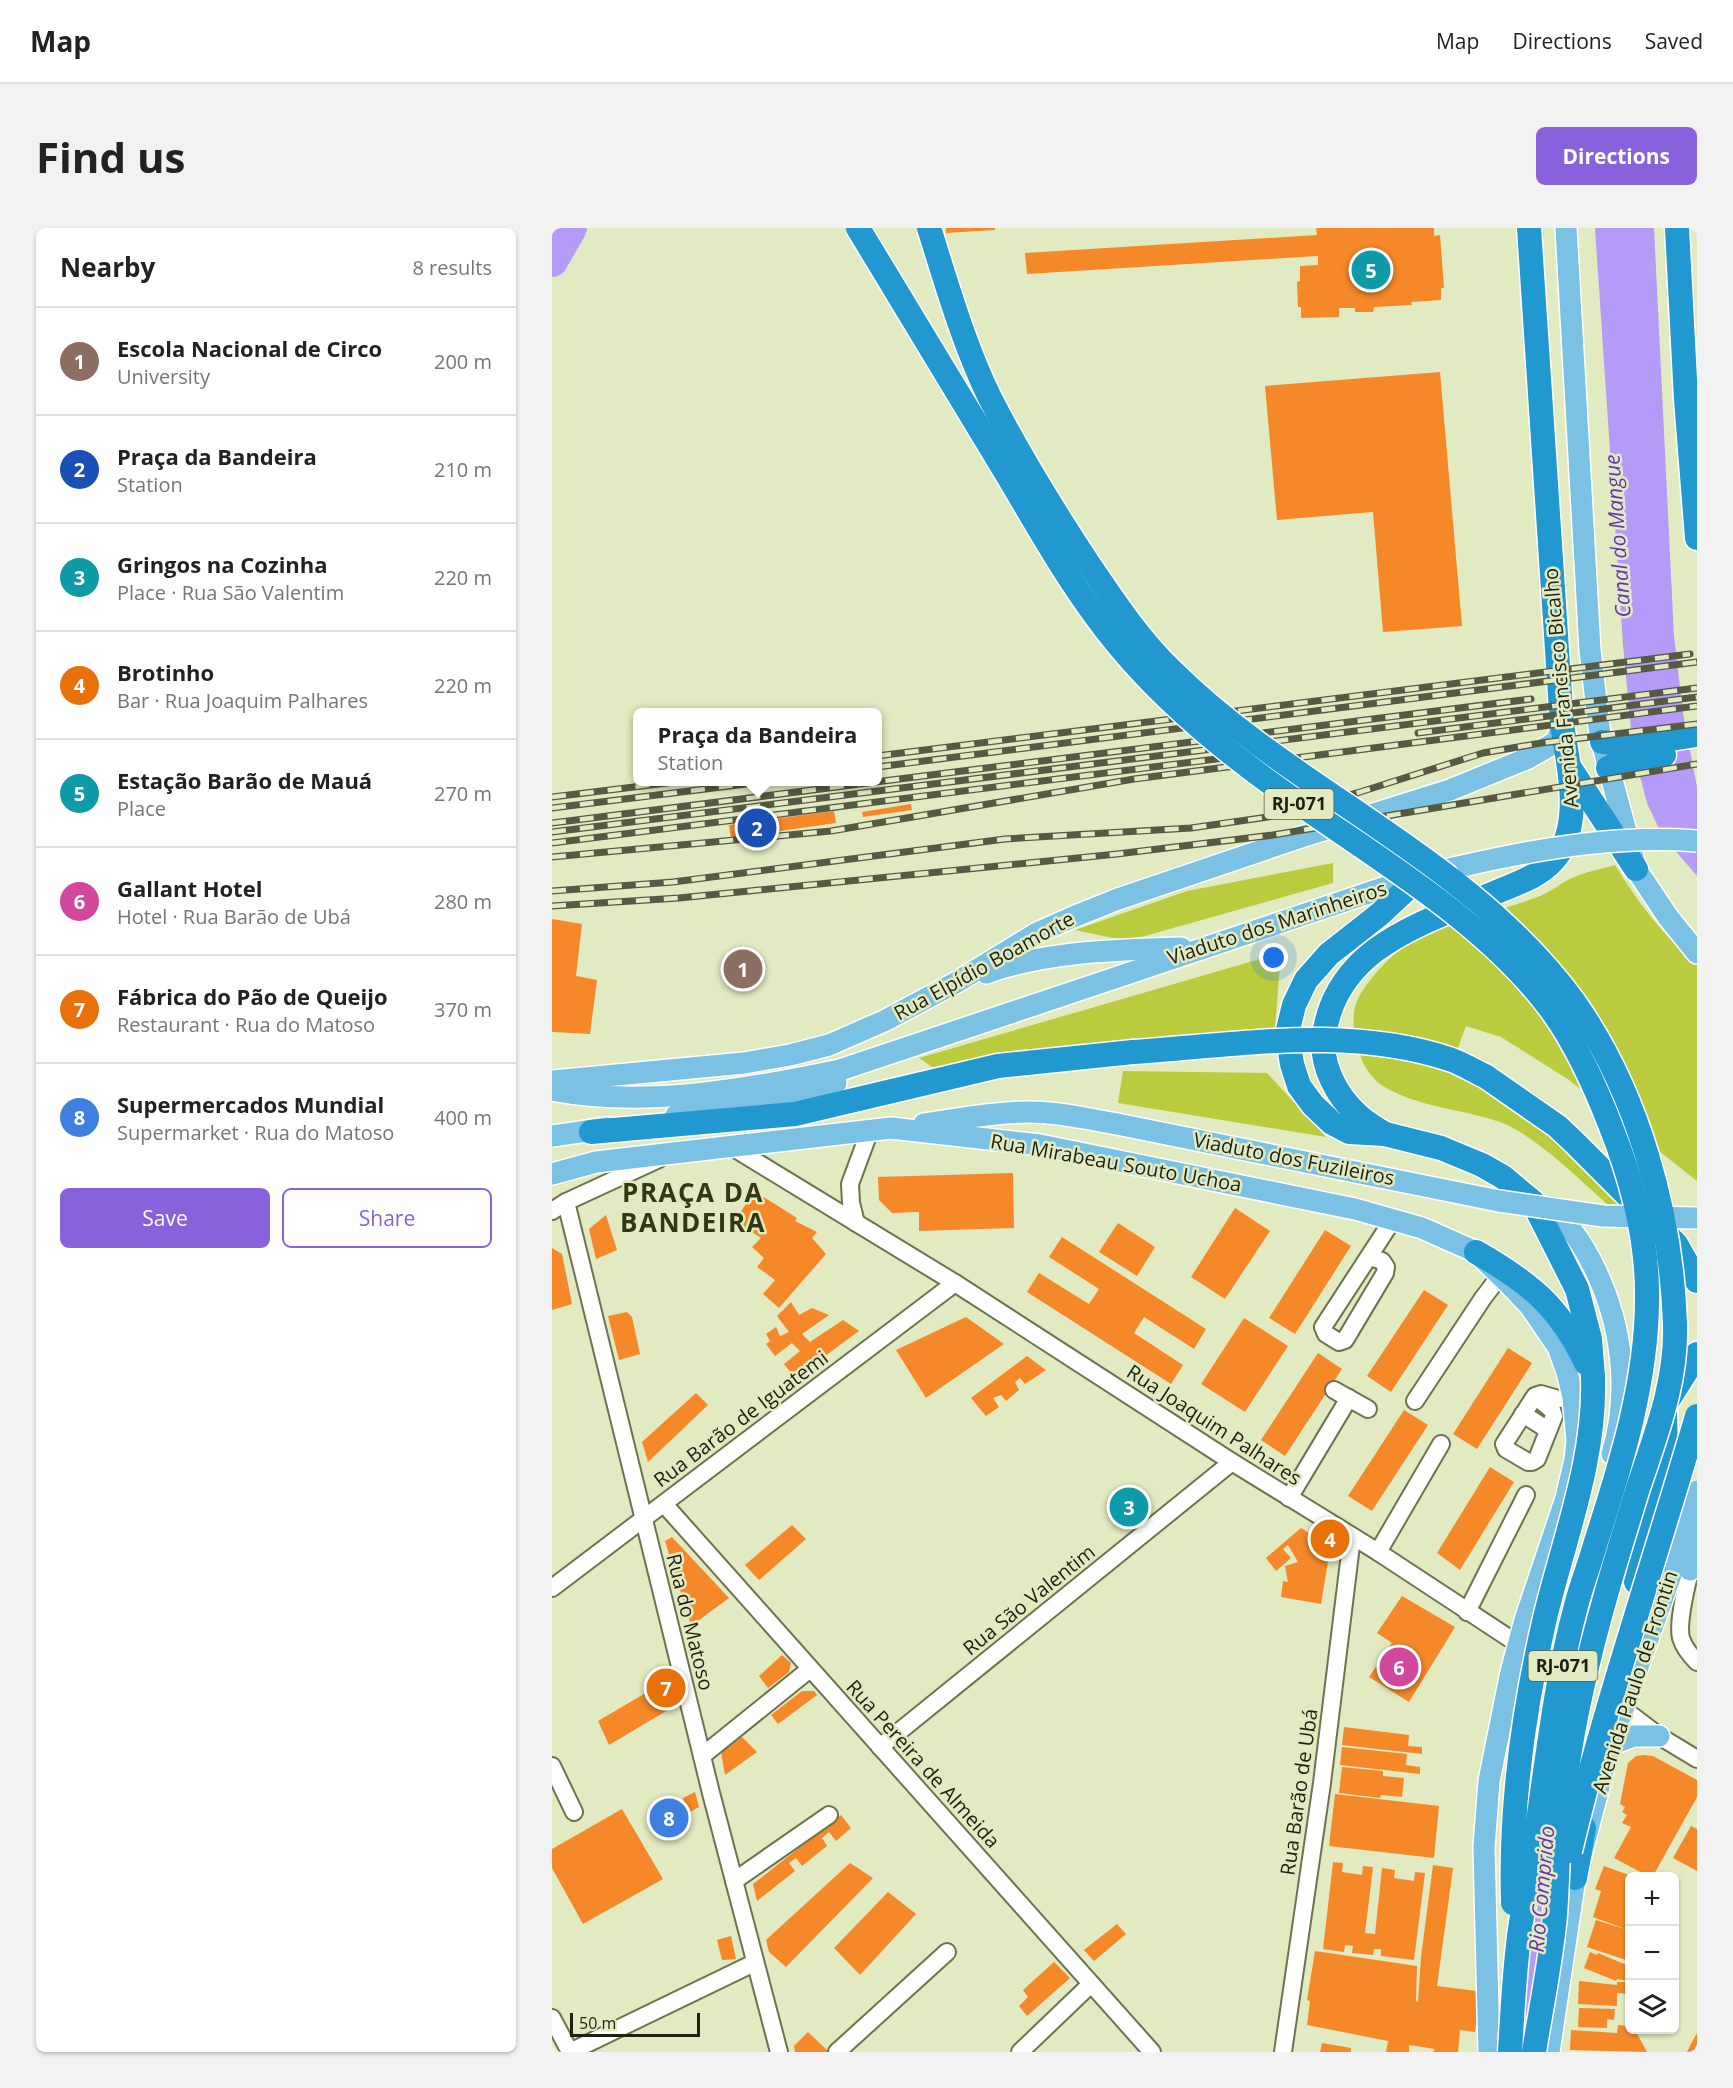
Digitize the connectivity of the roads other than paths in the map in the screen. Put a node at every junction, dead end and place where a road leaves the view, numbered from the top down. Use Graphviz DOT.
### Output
graph roads {
  1 [pos="858,228"];
  2 [pos="929,228"];
  3 [pos="1529,228"];
  4 [pos="1566,228"];
  5 [pos="1677,228"];
  6 [pos="1682,315"];
  7 [pos="1697,401"];
  8 [pos="1697,538"];
  9 [pos="1562,725"];
  10 [pos="1697,735"];
  11 [pos="1602,742"];
  12 [pos="1697,750"];
  13 [pos="1632,752"];
  14 [pos="1568,766"];
  15 [pos="1608,768"];
  16 [pos="1697,841"];
  17 [pos="1636,869"];
  18 [pos="1422,875"];
  19 [pos="1204,947"];
  20 [pos="1697,953"];
  21 [pos="957,982"];
  22 [pos="869,1061"];
  23 [pos="552,1081"];
  24 [pos="552,1090"];
  25 [pos="881,1129"];
  26 [pos="591,1132"];
  27 [pos="1385,1134"];
  28 [pos="552,1136"];
  29 [pos="732,1147"];
  30 [pos="676,1151"];
  31 [pos="552,1174"];
  32 [pos="1533,1202"];
  33 [pos="559,1206"];
  34 [pos="1697,1218"];
  35 [pos="1392,1221"];
  36 [pos="1655,1221"];
  37 [pos="856,1222"];
  38 [pos="1476,1252"];
  39 [pos="1370,1257"];
  40 [pos="1500,1276"];
  41 [pos="1697,1281"];
  42 [pos="955,1283"];
  43 [pos="1697,1354"];
  44 [pos="1593,1377"];
  45 [pos="1535,1396"];
  46 [pos="1573,1397"];
  47 [pos="1415,1401"];
  48 [pos="1666,1404"];
  49 [pos="1368,1408"];
  50 [pos="1523,1414"];
  51 [pos="1697,1416"];
  52 [pos="1548,1430"];
  53 [pos="1441,1444"];
  54 [pos="1232,1462"];
  55 [pos="1696,1494"];
  56 [pos="1527,1495"];
  57 [pos="1289,1498"];
  58 [pos="664,1504"];
  59 [pos="643,1520"];
  60 [pos="1352,1536"];
  61 [pos="1378,1552"];
  62 [pos="1690,1552"];
  63 [pos="552,1588"];
  64 [pos="1467,1612"];
  65 [pos="1518,1645"];
  66 [pos="1549,1662"];
  67 [pos="1697,1662"];
  68 [pos="810,1669"];
  69 [pos="1622,1708"];
  70 [pos="1659,1736"];
  71 [pos="1610,1745"];
  72 [pos="880,1747"];
  73 [pos="702,1756"];
  74 [pos="1697,1759"];
  75 [pos="552,1766"];
  76 [pos="574,1812"];
  77 [pos="829,1815"];
  78 [pos="1484,1847"];
  79 [pos="1575,1878"];
  80 [pos="734,1881"];
  81 [pos="1485,1888"];
  82 [pos="1555,1918"];
  83 [pos="1518,1943"];
  84 [pos="947,1952"];
  85 [pos="754,1964"];
  86 [pos="1091,1984"];
  87 [pos="552,2018"];
  88 [pos="1490,2042"];
  89 [pos="1531,2047"];
  90 [pos="570,2052"];
  91 [pos="779,2052"];
  92 [pos="837,2052"];
  93 [pos="1020,2052"];
  94 [pos="1152,2052"];
  95 [pos="1283,2052"];
  1 -- 83 [label="highway, RJ-071, bridge"];
  2 -- 48 [label="highway, RJ-071, bridge"];
  3 -- 9 [label="highway, Avenida Francisco Bicalho"];
  4 -- 11 [label="main road, Avenida Francisco Bicalho"];
  5 -- 6 [label="highway"];
  6 -- 7 [label="highway"];
  6 -- 8 [label="highway"];
  9 -- 14 [label="highway, Avenida Francisco Bicalho"];
  9 -- 21 [label="main road, Rua Elpídio Boamorte"];
  10 -- 13 [label="highway"];
  11 -- 13 [label="highway"];
  11 -- 15 [label="main road, Avenida Francisco Bicalho"];
  12 -- 13 [label="highway"];
  13 -- 15 [label="highway"];
  14 -- 17 [label="highway"];
  14 -- 27 [label="highway, Avenida Francisco Bicalho"];
  15 -- 17 [label="main road, Avenida Francisco Bicalho"];
  16 -- 18 [label="main road, Viaduto dos Marinheiros, bridge"];
  17 -- 20 [label="main road, Avenida Francisco Bicalho"];
  18 -- 19 [label="main road, Viaduto dos Marinheiros"];
  18 -- 27 [label="highway"];
  19 -- 21 [label="main road"];
  19 -- 22 [label="main road, Viaduto dos Marinheiros"];
  21 -- 23 [label="main road, Rua Elpídio Boamorte"];
  22 -- 24 [label="main road"];
  22 -- 26 [label="main road"];
  25 -- 29 [label="main road, Rua Mirabeau Souto Uchoa"];
  25 -- 34 [label="main road, Viaduto dos Fuzileiros, bridge"];
  25 -- 35 [label="main road, Rua Mirabeau Souto Uchoa"];
  25 -- 37 [label="street"];
  26 -- 28 [label="main road"];
  26 -- 36 [label="highway, bridge"];
  27 -- 32 [label="highway"];
  29 -- 30 [label="main road, Rua Mirabeau Souto Uchoa"];
  29 -- 37 [label="street, Rua Joaquim Palhares"];
  30 -- 31 [label="main road"];
  30 -- 33 [label="street"];
  32 -- 44 [label="highway"];
  32 -- 66 [label="main road"];
  33 -- 59 [label="street, Rua do Matoso"];
  35 -- 38 [label="main road, Rua Mirabeau Souto Uchoa"];
  35 -- 39 [label="street"];
  36 -- 41 [label="highway"];
  36 -- 79 [label="highway"];
  37 -- 42 [label="street, Rua Joaquim Palhares"];
  38 -- 40 [label="main road"];
  38 -- 44 [label="highway"];
  39 -- 39 [label="street"];
  40 -- 46 [label="main road"];
  40 -- 47 [label="street"];
  42 -- 54 [label="street, Rua Joaquim Palhares"];
  42 -- 58 [label="street, Rua Barão de Iguatemi"];
  43 -- 48 [label="highway"];
  44 -- 83 [label="highway, bridge"];
  45 -- 46 [label="street"];
  45 -- 50 [label="street"];
  45 -- 52 [label="street"];
  46 -- 65 [label="main road"];
  48 -- 82 [label="highway, RJ-071, bridge"];
  49 -- 57 [label="street"];
  50 -- 52 [label="street"];
  50 -- 52 [label="street"];
  51 -- 82 [label="highway, bridge"];
  53 -- 61 [label="street"];
  54 -- 57 [label="street, Rua Joaquim Palhares"];
  54 -- 72 [label="street, Rua São Valentim"];
  55 -- 62 [label="main road"];
  55 -- 62 [label="main road, Avenida Paulo de Frontin"];
  56 -- 64 [label="street"];
  57 -- 60 [label="street, Rua Joaquim Palhares"];
  58 -- 59 [label="street, Rua Barão de Iguatemi"];
  58 -- 68 [label="street, Rua Pereira de Almeida"];
  59 -- 63 [label="street, Rua Barão de Iguatemi"];
  59 -- 73 [label="street, Rua do Matoso"];
  60 -- 61 [label="street, Rua Joaquim Palhares"];
  60 -- 95 [label="street, Rua Barão de Ubá"];
  61 -- 64 [label="street, Rua Joaquim Palhares"];
  62 -- 67 [label="street"];
  62 -- 69 [label="main road, Avenida Paulo de Frontin"];
  64 -- 65 [label="street, Rua Joaquim Palhares"];
  65 -- 66 [label="street, Rua Joaquim Palhares"];
  65 -- 78 [label="main road"];
  66 -- 78 [label="main road"];
  68 -- 72 [label="street, Rua Pereira de Almeida"];
  68 -- 73 [label="street"];
  69 -- 70 [label="street"];
  69 -- 71 [label="main road, Avenida Paulo de Frontin"];
  70 -- 71 [label="main road"];
  70 -- 74 [label="street"];
  71 -- 79 [label="main road, Avenida Paulo de Frontin"];
  72 -- 86 [label="street, Rua Pereira de Almeida"];
  73 -- 80 [label="street, Rua do Matoso"];
  75 -- 76 [label="street"];
  77 -- 80 [label="street"];
  78 -- 81 [label="main road"];
  79 -- 81 [label="main road"];
  79 -- 89 [label="main road, Avenida Paulo de Frontin"];
  80 -- 85 [label="street, Rua do Matoso"];
  81 -- 88 [label="main road"];
  82 -- 89 [label="highway, RJ-071, bridge"];
  83 -- 89 [label="highway, RJ-071, bridge"];
  84 -- 92 [label="street"];
  85 -- 90 [label="street"];
  85 -- 91 [label="street, Rua do Matoso"];
  86 -- 93 [label="street"];
  86 -- 94 [label="street, Rua Pereira de Almeida"];
  87 -- 90 [label="street"];
  88 -- 89 [label="main road"];
}
